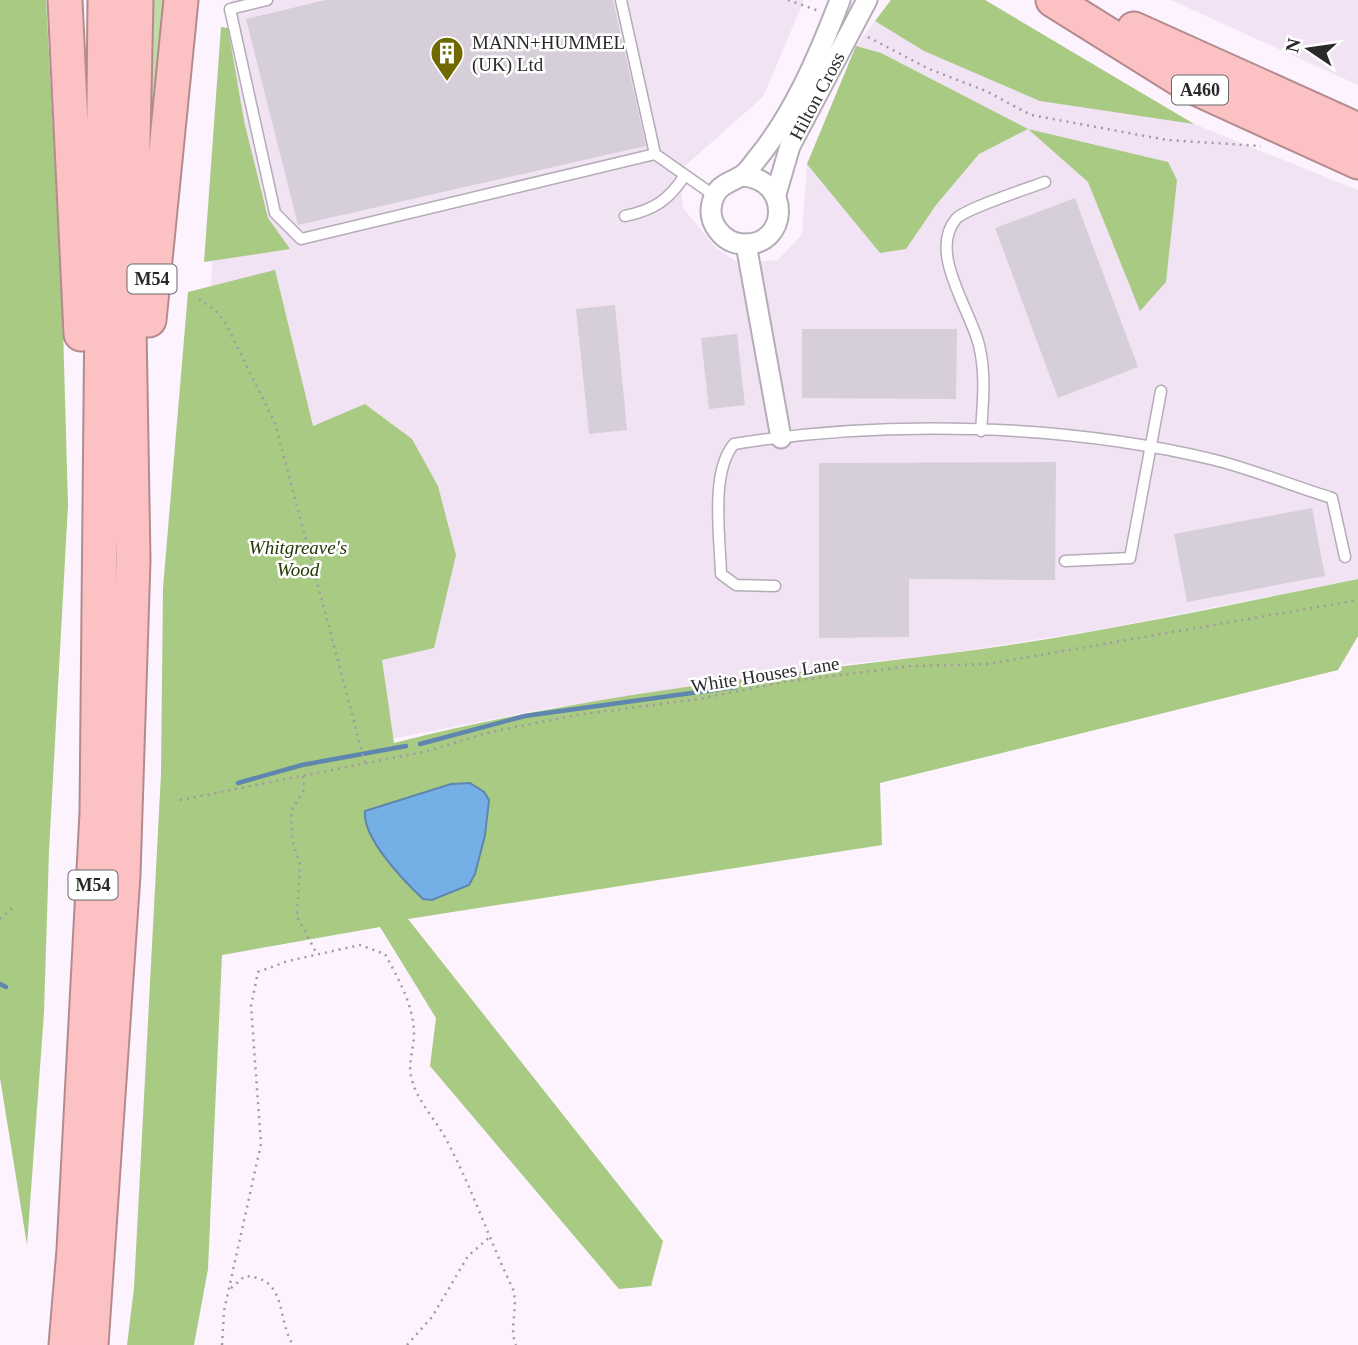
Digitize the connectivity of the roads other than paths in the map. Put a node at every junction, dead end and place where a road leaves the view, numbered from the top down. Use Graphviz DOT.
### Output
graph roads {
  1 [pos="65,0"];
  2 [pos="105,0"];
  3 [pos="136,0"];
  4 [pos="181,0"];
  5 [pos="267,0"];
  6 [pos="621,0"];
  7 [pos="867,0"];
  8 [pos="1053,0"];
  9 [pos="1087,0"];
  10 [pos="837,8"];
  11 [pos="1358,130"];
  12 [pos="655,154"];
  13 [pos="1358,162"];
  14 [pos="685,175"];
  15 [pos="742,176"];
  16 [pos="1045,182"];
  17 [pos="776,194"];
  18 [pos="715,196"];
  19 [pos="625,216"];
  20 [pos="746,244"];
  21 [pos="1161,391"];
  22 [pos="102,424"];
  23 [pos="981,431"];
  24 [pos="781,438"];
  25 [pos="1150,449"];
  26 [pos="1345,557"];
  27 [pos="133,560"];
  28 [pos="1065,561"];
  29 [pos="775,586"];
  30 [pos="66,1345"];
  31 [pos="91,1345"];
  1 -- 22 [label="highway"];
  2 -- 22 [label="highway, M54"];
  3 -- 27 [label="highway, M54"];
  4 -- 27 [label="highway, M54"];
  5 -- 12 [label="lane"];
  6 -- 12 [label="lane"];
  7 -- 17 [label="street, Hilton Cross"];
  8 -- 13 [label="highway, A460"];
  9 -- 11 [label="highway, A460"];
  10 -- 15 [label="street, Hilton Cross"];
  12 -- 14 [label="lane"];
  14 -- 18 [label="lane"];
  14 -- 19 [label="lane"];
  15 -- 17 [label="street"];
  15 -- 18 [label="street, Hilton Cross"];
  16 -- 23 [label="lane"];
  17 -- 20 [label="street, Hilton Cross"];
  18 -- 20 [label="street"];
  20 -- 24 [label="street"];
  21 -- 25 [label="lane"];
  22 -- 30 [label="highway, M54"];
  23 -- 24 [label="lane"];
  23 -- 25 [label="lane"];
  24 -- 29 [label="lane"];
  25 -- 26 [label="lane"];
  25 -- 28 [label="lane"];
  27 -- 31 [label="highway, M54"];
}
